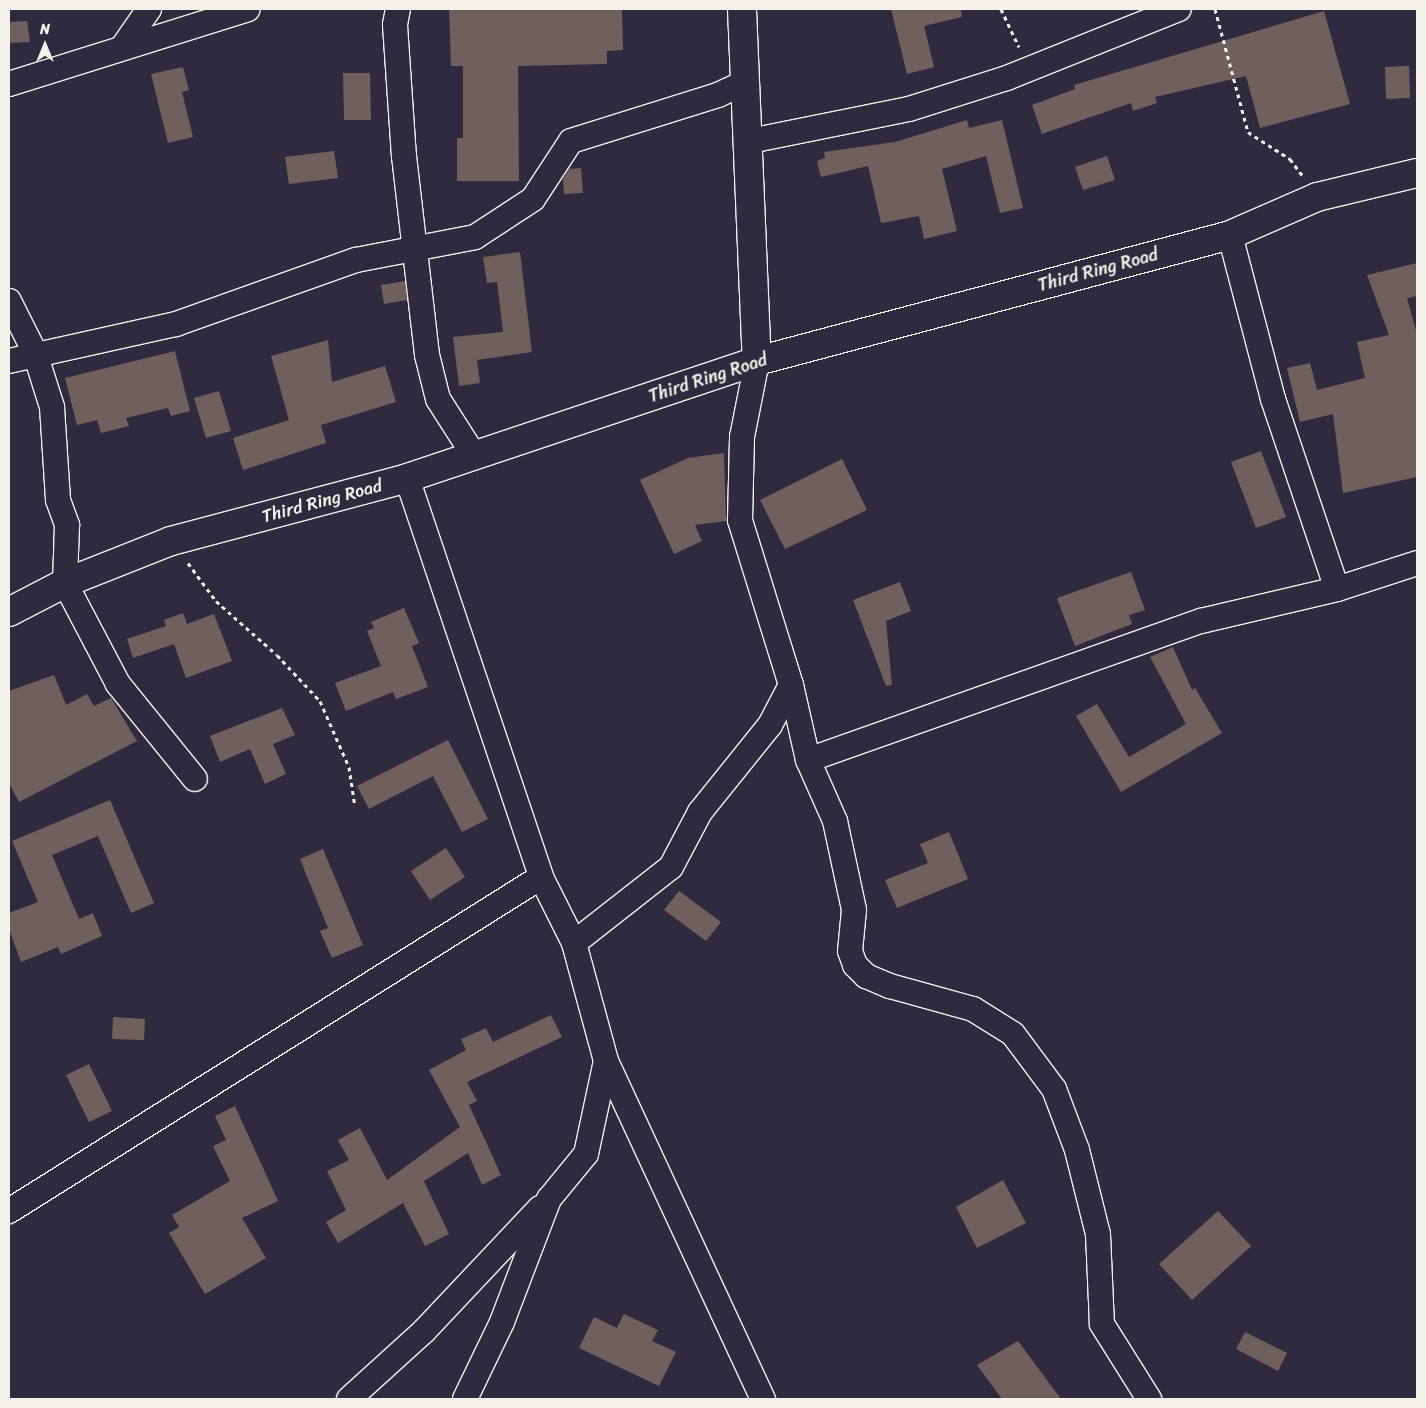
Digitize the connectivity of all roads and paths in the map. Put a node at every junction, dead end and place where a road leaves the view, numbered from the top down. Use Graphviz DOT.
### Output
graph roads {
  1 [pos="149,9"];
  2 [pos="248,9"];
  3 [pos="398,9"];
  4 [pos="742,9"];
  5 [pos="1001,9"];
  6 [pos="1215,9"];
  7 [pos="1165,11"];
  8 [pos="124,45"];
  9 [pos="1030,70"];
  10 [pos="746,82"];
  11 [pos="9,84"];
  12 [pos="750,141"];
  13 [pos="1417,173"];
  14 [pos="1318,197"];
  15 [pos="1230,235"];
  16 [pos="416,251"];
  17 [pos="9,301"];
  18 [pos="34,353"];
  19 [pos="9,361"];
  20 [pos="757,361"];
  21 [pos="473,454"];
  22 [pos="407,478"];
  23 [pos="171,541"];
  24 [pos="1417,563"];
  25 [pos="65,583"];
  26 [pos="1337,589"];
  27 [pos="9,612"];
  28 [pos="791,685"];
  29 [pos="808,760"];
  30 [pos="195,779"];
  31 [pos="355,806"];
  32 [pos="541,877"];
  33 [pos="574,943"];
  34 [pos="606,1061"];
  35 [pos="549,1199"];
  36 [pos="9,1211"];
  37 [pos="349,1399"];
  38 [pos="465,1399"];
  39 [pos="763,1399"];
  40 [pos="1149,1399"];
  1 -- 8 [label="street"];
  2 -- 8 [label="street"];
  3 -- 16 [label="street"];
  4 -- 10 [label="street"];
  5 -- 9 [label="path"];
  6 -- 14 [label="path"];
  7 -- 9 [label="street"];
  8 -- 11 [label="street"];
  9 -- 12 [label="street"];
  10 -- 12 [label="street"];
  10 -- 16 [label="street"];
  12 -- 20 [label="street"];
  13 -- 14 [label="street, Third Ring Road"];
  14 -- 15 [label="street, Third Ring Road"];
  15 -- 20 [label="street, Third Ring Road"];
  15 -- 26 [label="street"];
  16 -- 18 [label="street"];
  16 -- 21 [label="street"];
  17 -- 18 [label="street"];
  18 -- 19 [label="street"];
  18 -- 25 [label="street"];
  20 -- 21 [label="street, Third Ring Road"];
  20 -- 28 [label="street"];
  21 -- 22 [label="street, Third Ring Road"];
  22 -- 23 [label="street, Third Ring Road"];
  22 -- 32 [label="street"];
  23 -- 25 [label="street, Third Ring Road"];
  23 -- 31 [label="path"];
  24 -- 26 [label="street"];
  25 -- 27 [label="street, Third Ring Road"];
  25 -- 30 [label="street"];
  26 -- 29 [label="street"];
  28 -- 29 [label="street"];
  28 -- 33 [label="street"];
  29 -- 40 [label="street"];
  32 -- 33 [label="street"];
  32 -- 36 [label="street"];
  33 -- 34 [label="street"];
  34 -- 35 [label="street"];
  34 -- 39 [label="street"];
  35 -- 37 [label="street"];
  35 -- 38 [label="street"];
}
